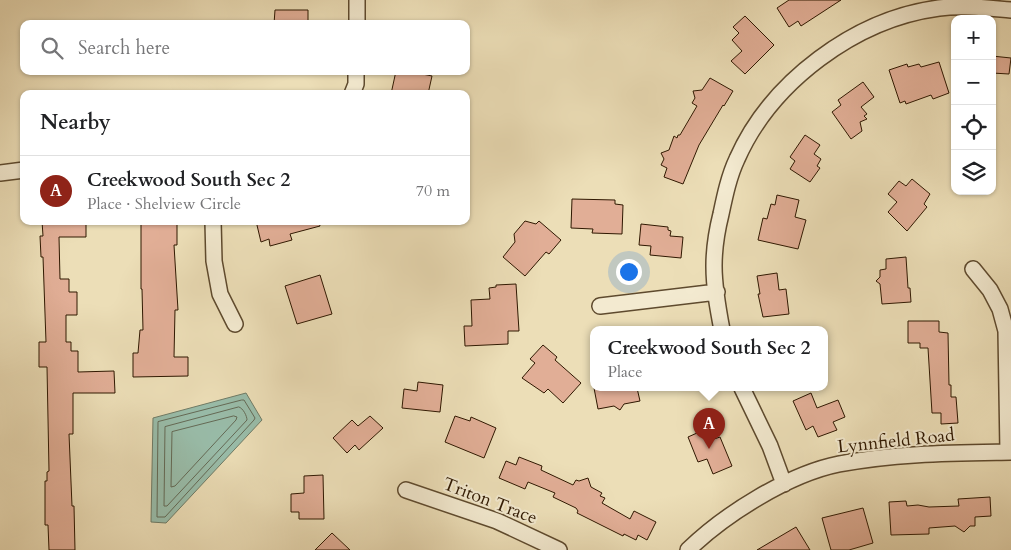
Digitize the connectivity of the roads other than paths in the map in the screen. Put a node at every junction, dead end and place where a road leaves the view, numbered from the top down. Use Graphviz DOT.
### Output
graph roads {
  1 [pos="357,0"];
  2 [pos="922,5"];
  3 [pos="1011,10"];
  4 [pos="356,20"];
  5 [pos="356,75"];
  6 [pos="354,90"];
  7 [pos="20,170"];
  8 [pos="0,173"];
  9 [pos="213,225"];
  10 [pos="973,269"];
  11 [pos="717,292"];
  12 [pos="600,306"];
  13 [pos="234,324"];
  14 [pos="721,326"];
  15 [pos="743,391"];
  16 [pos="1010,452"];
  17 [pos="784,484"];
  18 [pos="406,490"];
  19 [pos="559,550"];
  20 [pos="688,550"];
  1 -- 4 [label="street"];
  2 -- 3 [label="street"];
  2 -- 11 [label="street"];
  5 -- 6 [label="street"];
  7 -- 8 [label="street"];
  9 -- 13 [label="street"];
  10 -- 16 [label="street"];
  11 -- 12 [label="street"];
  11 -- 14 [label="street"];
  15 -- 17 [label="street"];
  16 -- 17 [label="street, Lynnfield Road"];
  17 -- 20 [label="street, Lynnfield Road"];
  18 -- 19 [label="street, Triton Trace"];
}
